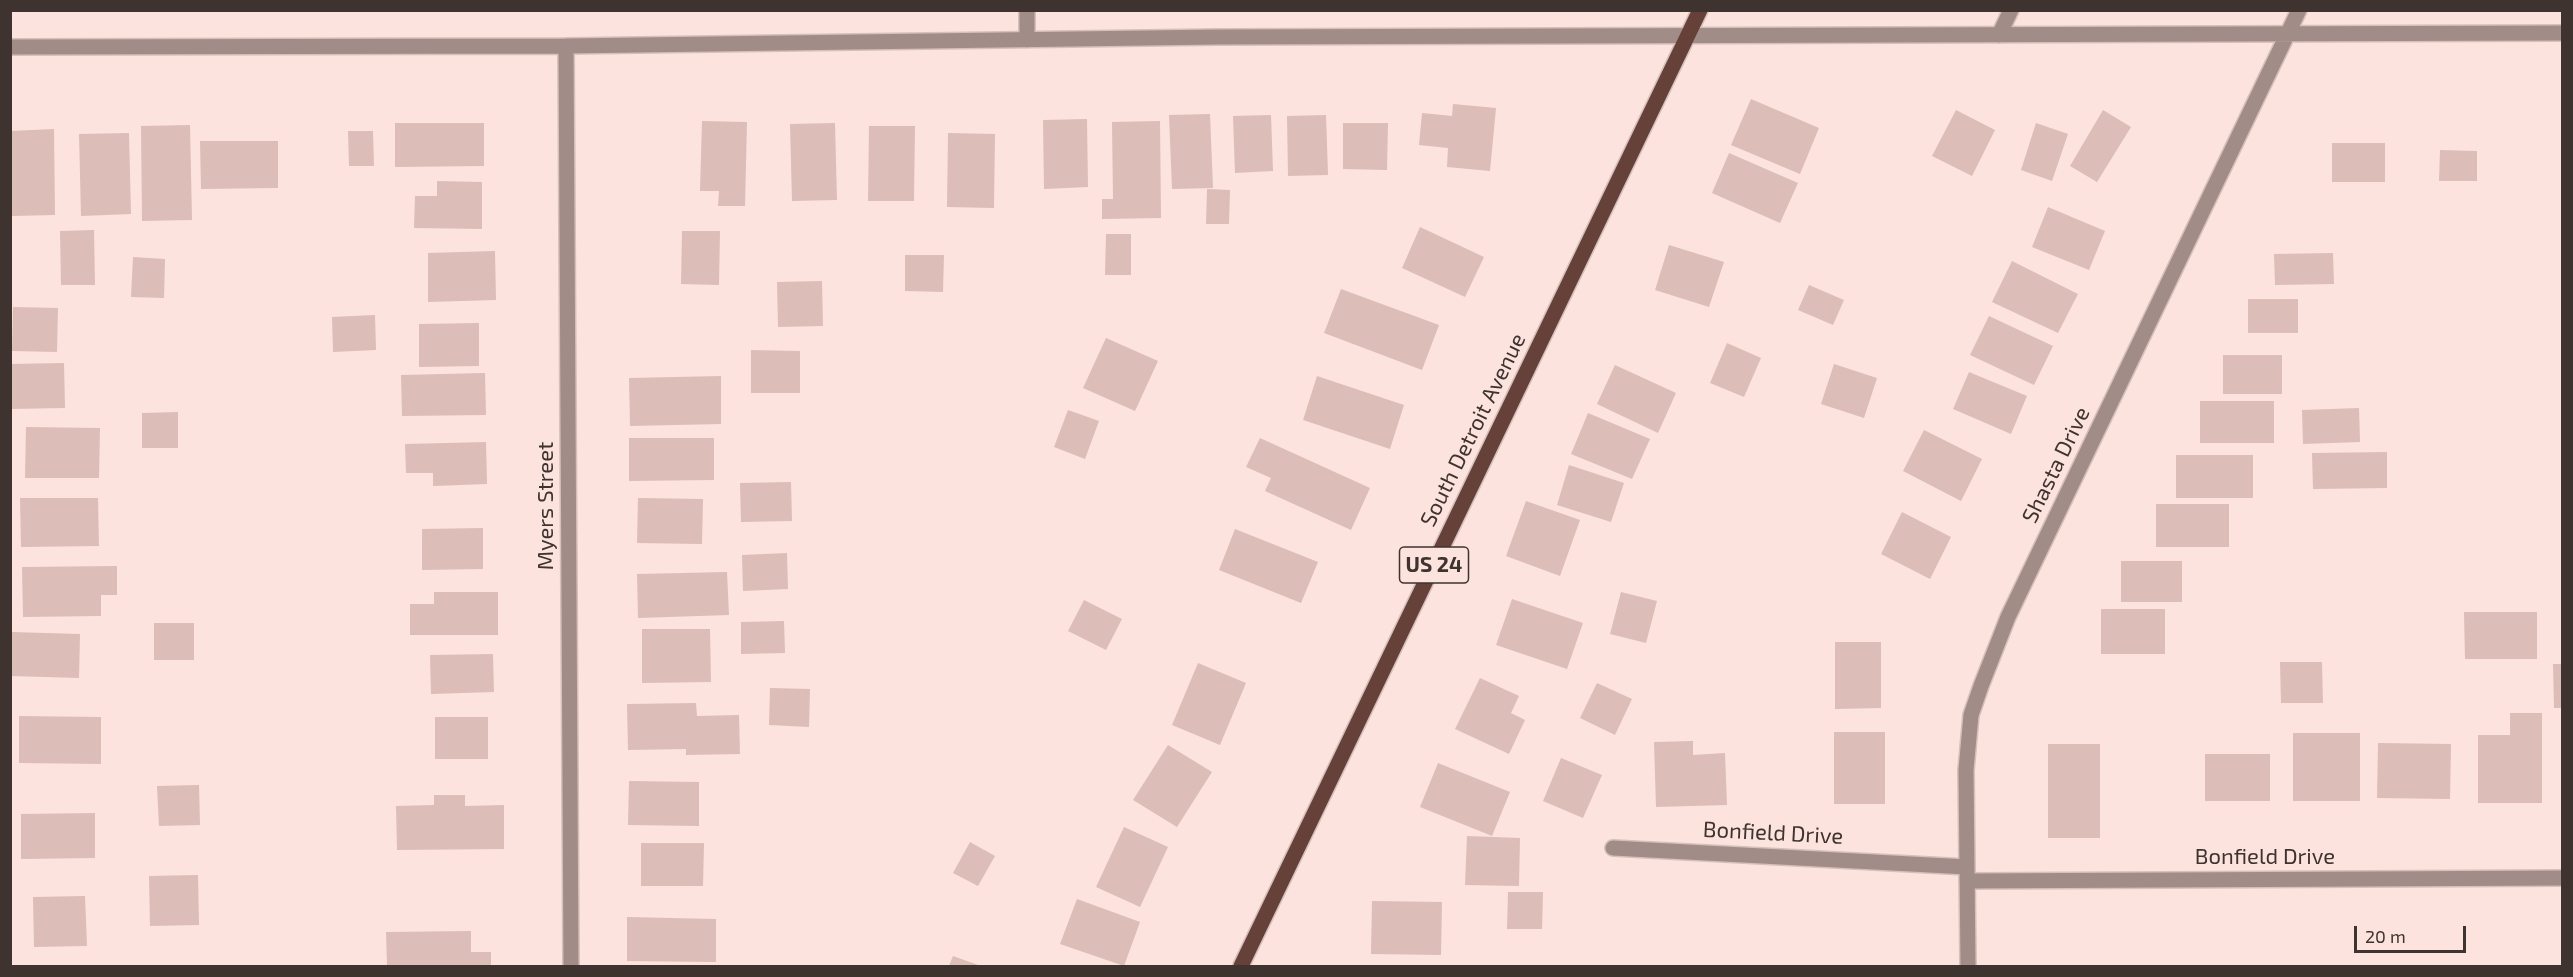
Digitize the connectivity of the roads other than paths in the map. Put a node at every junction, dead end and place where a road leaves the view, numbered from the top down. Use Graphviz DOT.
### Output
graph roads {
  1 [pos="1027,10"];
  2 [pos="1700,10"];
  3 [pos="2011,10"];
  4 [pos="2299,10"];
  5 [pos="2562,33"];
  6 [pos="2000,35"];
  7 [pos="2287,35"];
  8 [pos="1687,36"];
  9 [pos="1027,40"];
  10 [pos="566,46"];
  11 [pos="10,48"];
  12 [pos="1613,848"];
  13 [pos="1967,874"];
  14 [pos="2562,878"];
  15 [pos="571,966"];
  16 [pos="1241,966"];
  17 [pos="1968,966"];
  1 -- 9 [label="street"];
  2 -- 8 [label="main road, South Detroit Avenue / US 24"];
  3 -- 6 [label="street"];
  4 -- 7 [label="street, Shasta Drive"];
  5 -- 7 [label="street"];
  6 -- 7 [label="street"];
  6 -- 8 [label="street"];
  7 -- 13 [label="street, Shasta Drive"];
  8 -- 9 [label="street"];
  8 -- 16 [label="main road, South Detroit Avenue / US 24"];
  9 -- 10 [label="street"];
  10 -- 11 [label="street"];
  10 -- 15 [label="street, Myers Street"];
  12 -- 13 [label="street, Bonfield Drive"];
  13 -- 14 [label="street, Bonfield Drive"];
  13 -- 17 [label="street, Shasta Drive"];
}
